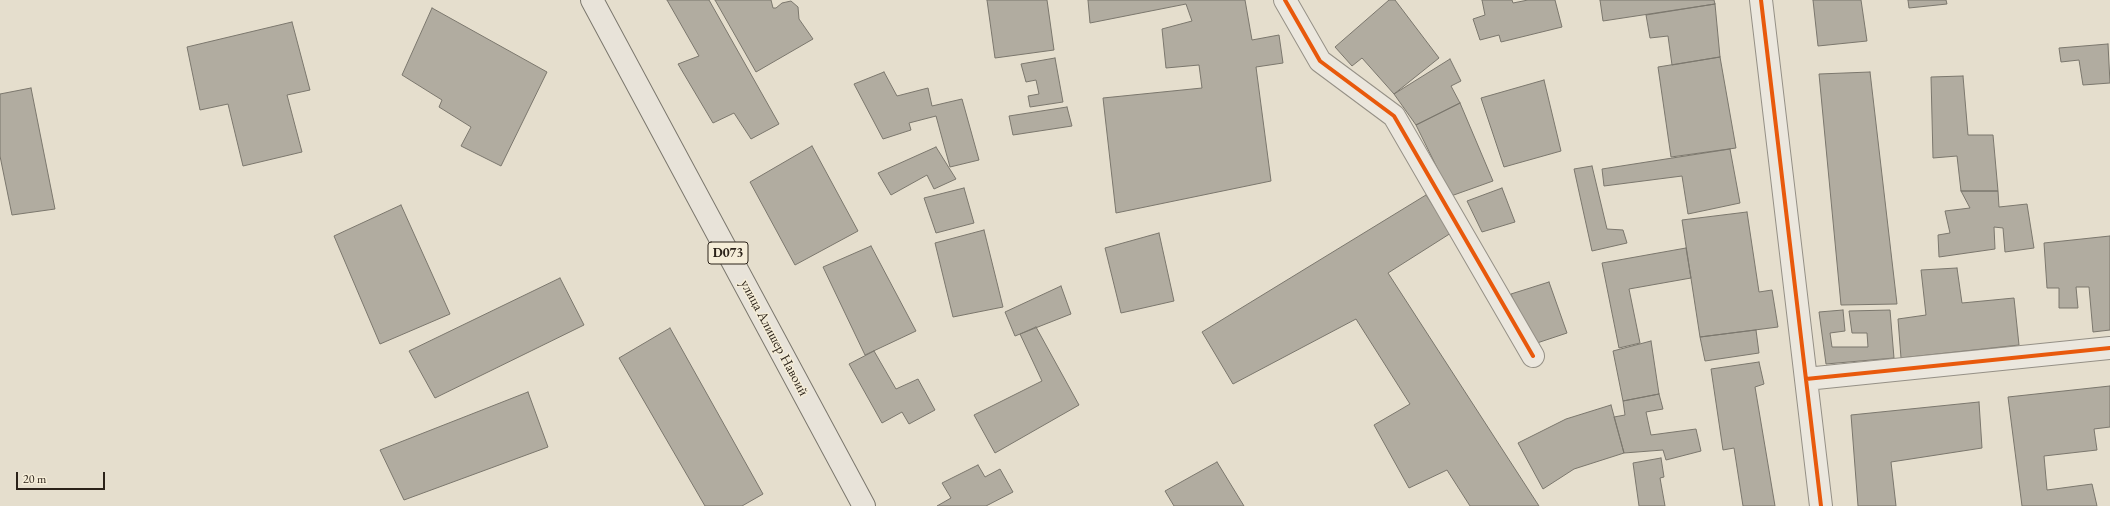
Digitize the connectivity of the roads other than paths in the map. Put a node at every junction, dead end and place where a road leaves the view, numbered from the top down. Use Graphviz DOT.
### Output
graph roads {
  1 [pos="592,0"];
  2 [pos="1285,0"];
  3 [pos="1761,0"];
  4 [pos="2110,348"];
  5 [pos="1533,356"];
  6 [pos="1806,379"];
  7 [pos="864,506"];
  8 [pos="1821,506"];
  1 -- 7 [label="main road, улица Алишер Навоий / D073"];
  2 -- 5 [label="street"];
  3 -- 6 [label="street"];
  4 -- 6 [label="street"];
  6 -- 8 [label="street"];
}
